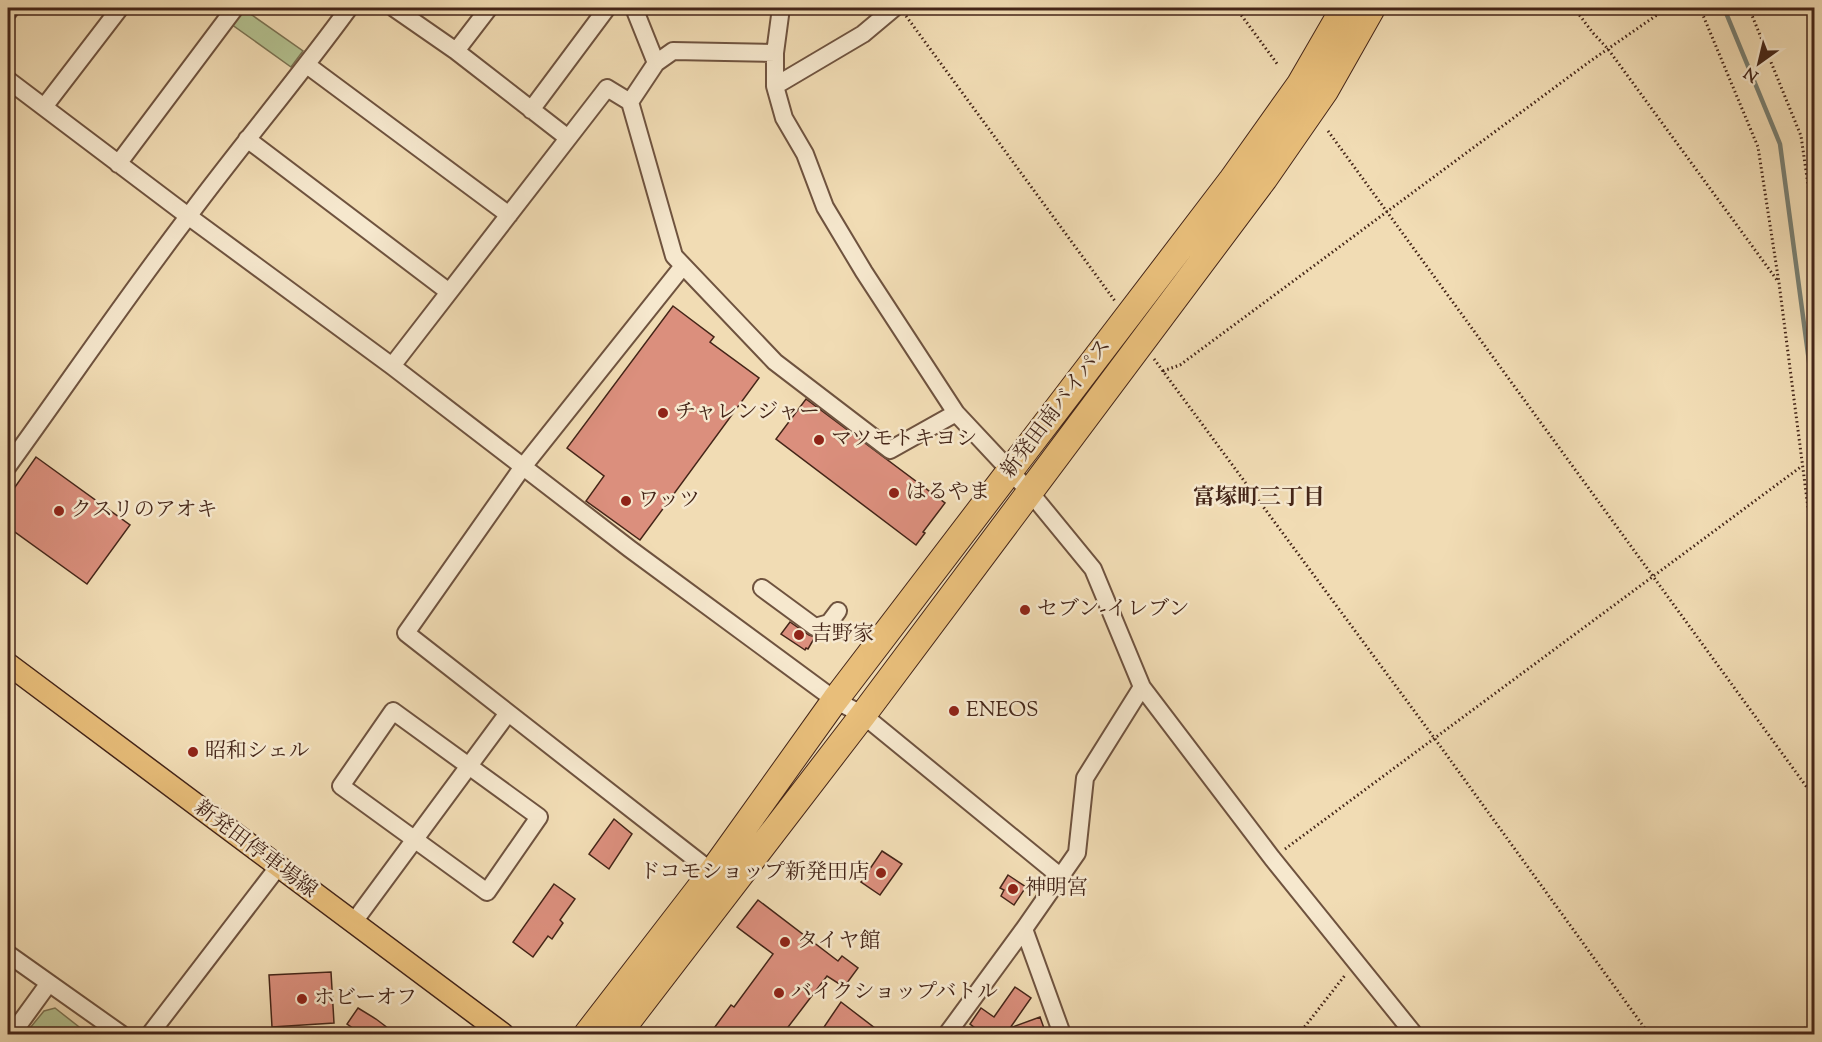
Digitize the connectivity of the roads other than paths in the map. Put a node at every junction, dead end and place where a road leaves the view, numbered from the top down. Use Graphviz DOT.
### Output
graph roads {
  1 [pos="11,8"];
  2 [pos="120,8"];
  3 [pos="235,8"];
  4 [pos="349,8"];
  5 [pos="394,8"];
  6 [pos="489,8"];
  7 [pos="607,8"];
  8 [pos="634,8"];
  9 [pos="781,8"];
  10 [pos="894,8"];
  11 [pos="1344,8"];
  12 [pos="1372,8"];
  13 [pos="8,12"];
  14 [pos="456,51"];
  15 [pos="775,52"];
  16 [pos="656,63"];
  17 [pos="307,65"];
  18 [pos="8,80"];
  19 [pos="775,86"];
  20 [pos="630,102"];
  21 [pos="44,108"];
  22 [pos="531,110"];
  23 [pos="568,138"];
  24 [pos="247,139"];
  25 [pos="118,164"];
  26 [pos="509,214"];
  27 [pos="188,216"];
  28 [pos="683,266"];
  29 [pos="449,292"];
  30 [pos="392,366"];
  31 [pos="956,413"];
  32 [pos="8,465"];
  33 [pos="522,468"];
  34 [pos="1010,471"];
  35 [pos="1029,491"];
  36 [pos="762,588"];
  37 [pos="838,611"];
  38 [pos="8,664"];
  39 [pos="1142,687"];
  40 [pos="836,700"];
  41 [pos="508,713"];
  42 [pos="863,715"];
  43 [pos="469,765"];
  44 [pos="414,840"];
  45 [pos="278,867"];
  46 [pos="712,872"];
  47 [pos="1061,877"];
  48 [pos="353,923"];
  49 [pos="1024,929"];
  50 [pos="8,954"];
  51 [pos="49,983"];
  52 [pos="12,1035"];
  53 [pos="121,1035"];
  54 [pos="150,1035"];
  55 [pos="503,1035"];
  56 [pos="587,1035"];
  57 [pos="618,1035"];
  58 [pos="947,1035"];
  59 [pos="1062,1035"];
  60 [pos="1414,1035"];
  1 -- 13 [label="street"];
  2 -- 21 [label="street"];
  3 -- 25 [label="street"];
  4 -- 17 [label="street"];
  5 -- 14 [label="street"];
  6 -- 14 [label="street"];
  7 -- 22 [label="street"];
  8 -- 16 [label="street"];
  9 -- 15 [label="street"];
  10 -- 19 [label="street"];
  11 -- 34 [label="highway, 新発田南バイパス"];
  12 -- 35 [label="highway, 新発田南バイパス"];
  14 -- 22 [label="street"];
  15 -- 16 [label="street"];
  15 -- 19 [label="street"];
  16 -- 20 [label="street"];
  17 -- 24 [label="street"];
  17 -- 26 [label="street"];
  18 -- 21 [label="street"];
  19 -- 31 [label="street"];
  20 -- 23 [label="street"];
  20 -- 28 [label="street"];
  21 -- 25 [label="street"];
  22 -- 23 [label="street"];
  23 -- 26 [label="street"];
  24 -- 27 [label="street"];
  24 -- 29 [label="street"];
  25 -- 27 [label="street"];
  26 -- 29 [label="street"];
  27 -- 30 [label="street"];
  27 -- 32 [label="street"];
  28 -- 31 [label="street"];
  28 -- 33 [label="street"];
  29 -- 30 [label="street"];
  30 -- 33 [label="street"];
  31 -- 34 [label="street"];
  33 -- 40 [label="street"];
  33 -- 41 [label="street"];
  34 -- 35 [label="street"];
  34 -- 40 [label="highway, 新発田南バイパス"];
  35 -- 39 [label="street"];
  35 -- 42 [label="highway, 新発田南バイパス"];
  36 -- 37 [label="street"];
  38 -- 45 [label="main road, 新発田停車場線"];
  39 -- 47 [label="street"];
  39 -- 60 [label="street"];
  40 -- 42 [label="street"];
  40 -- 46 [label="highway, 新発田南バイパス"];
  41 -- 43 [label="street"];
  41 -- 46 [label="street"];
  42 -- 47 [label="street"];
  42 -- 57 [label="highway, 新発田南バイパス"];
  43 -- 44 [label="street"];
  43 -- 44 [label="street"];
  43 -- 44 [label="street"];
  44 -- 48 [label="street"];
  45 -- 48 [label="main road, 新発田停車場線"];
  45 -- 54 [label="street"];
  46 -- 56 [label="highway, 新発田南バイパス"];
  47 -- 49 [label="street"];
  48 -- 55 [label="main road, 新発田停車場線"];
  49 -- 58 [label="street"];
  49 -- 59 [label="street"];
  50 -- 51 [label="street"];
  51 -- 52 [label="street"];
  51 -- 53 [label="street"];
}
